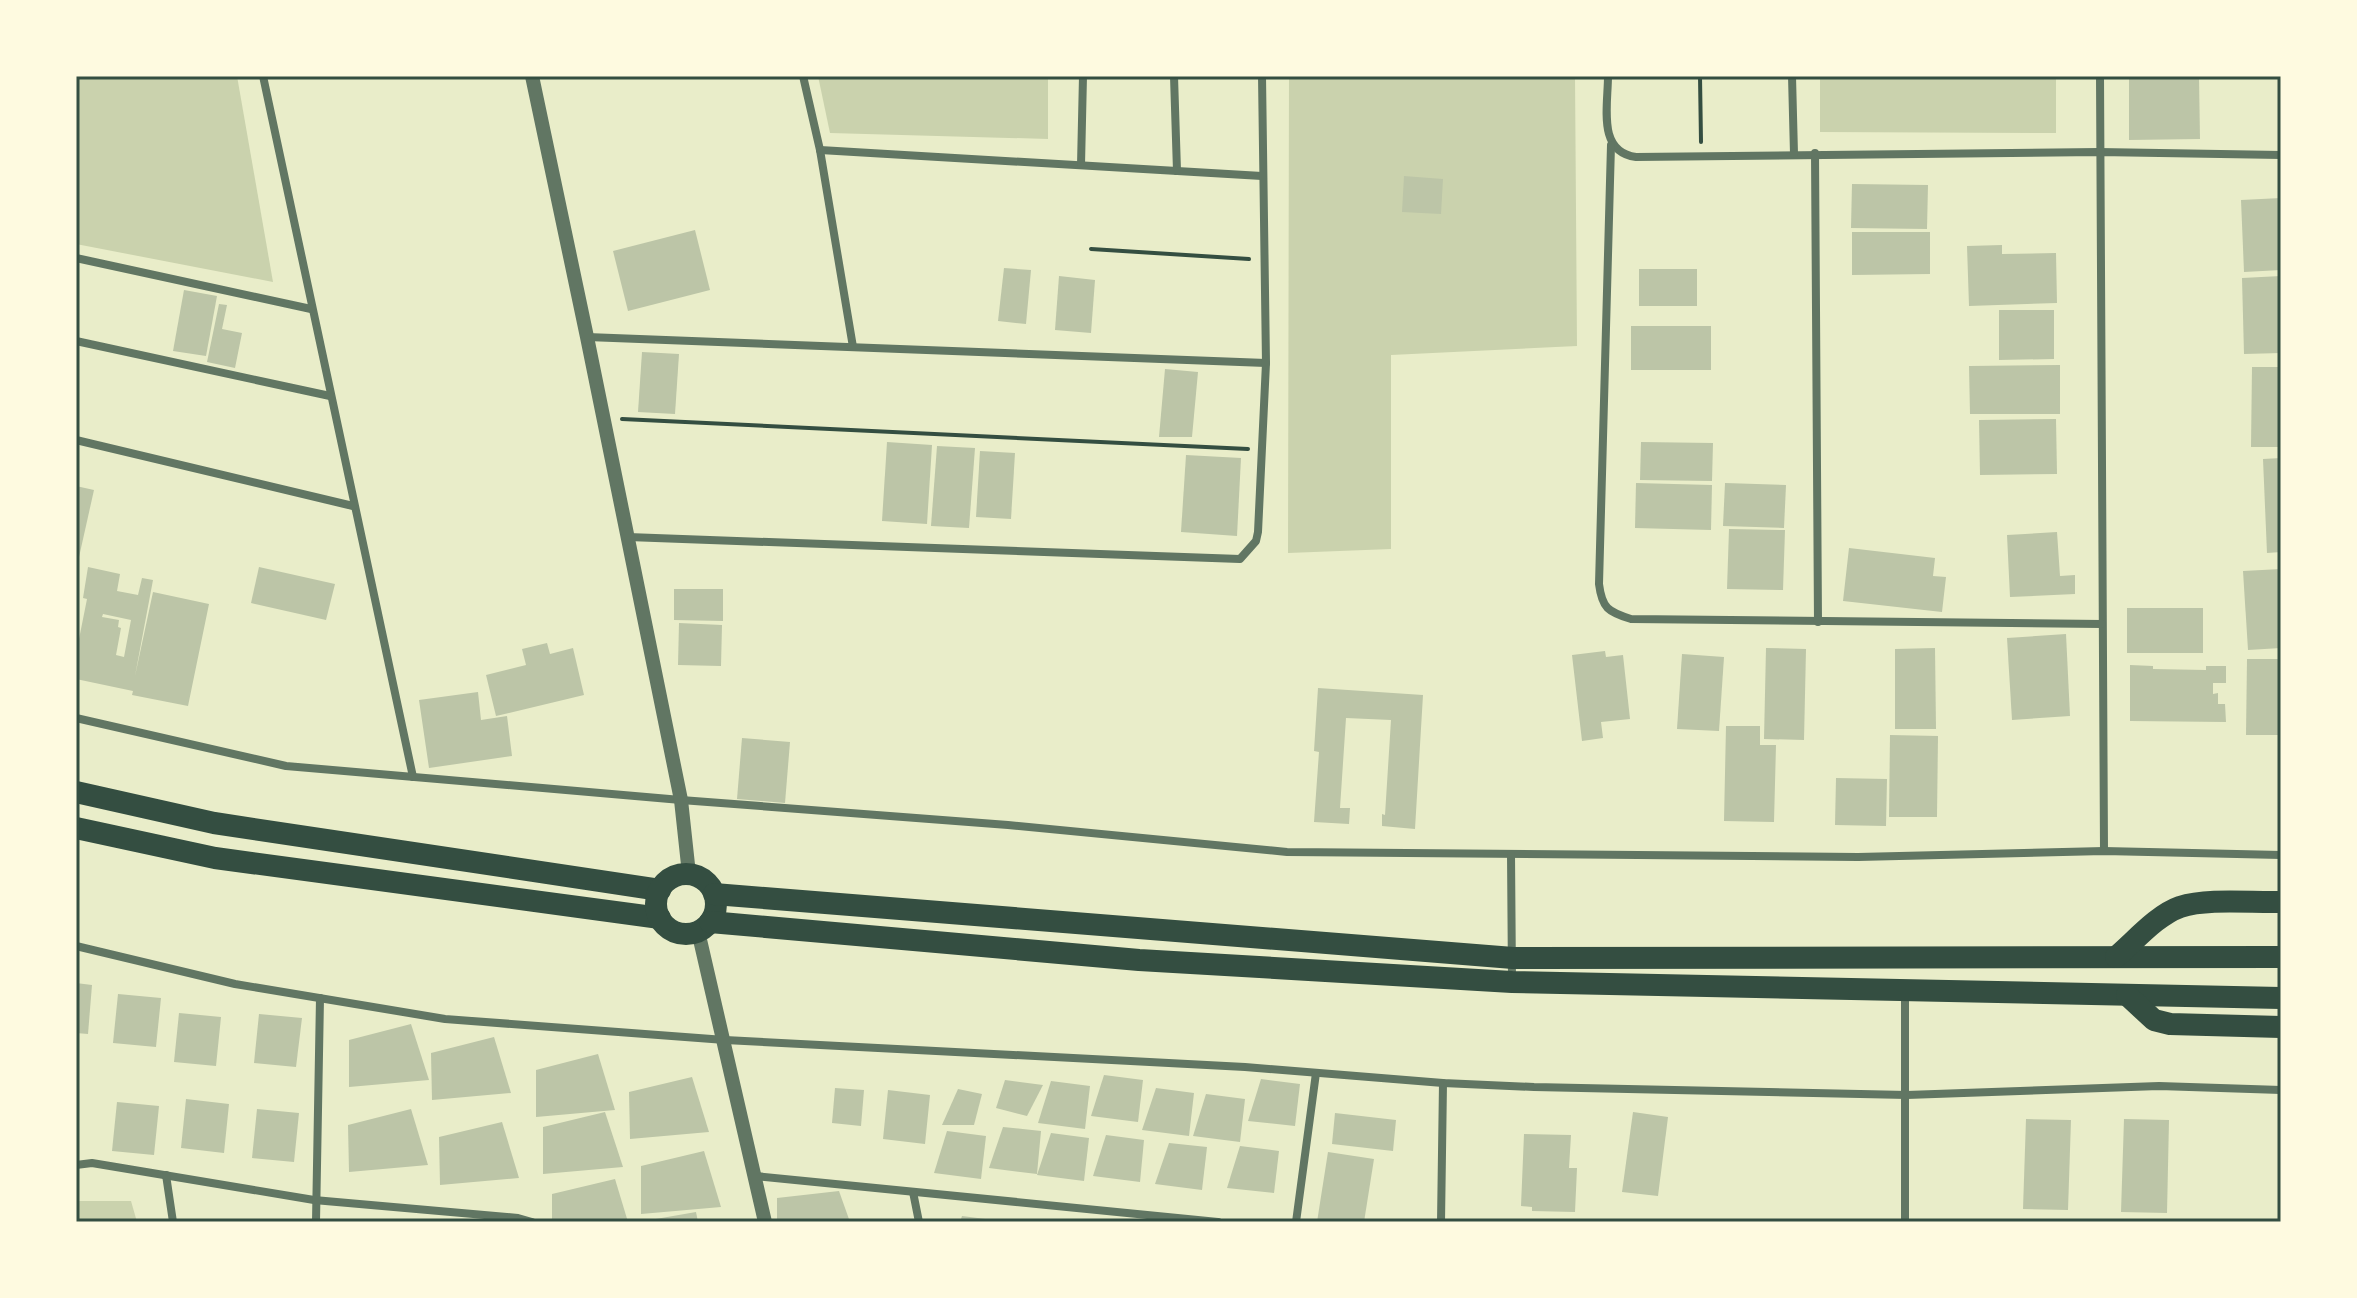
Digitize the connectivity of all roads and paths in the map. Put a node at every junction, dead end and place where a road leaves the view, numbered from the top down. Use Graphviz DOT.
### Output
graph roads {
  1 [pos="263,76"];
  2 [pos="532,76"];
  3 [pos="803,76"];
  4 [pos="1083,76"];
  5 [pos="1174,76"];
  6 [pos="1262,76"];
  7 [pos="1608,76"];
  8 [pos="1700,76"];
  9 [pos="1792,76"];
  10 [pos="2100,76"];
  11 [pos="1611,145"];
  12 [pos="820,150"];
  13 [pos="2099,152"];
  14 [pos="1815,153"];
  15 [pos="1794,154"];
  16 [pos="2281,155"];
  17 [pos="1702,156"];
  18 [pos="1081,165"];
  19 [pos="1177,171"];
  20 [pos="1262,176"];
  21 [pos="1091,249"];
  22 [pos="76,258"];
  23 [pos="1263,260"];
  24 [pos="311,309"];
  25 [pos="587,337"];
  26 [pos="76,341"];
  27 [pos="853,347"];
  28 [pos="1266,363"];
  29 [pos="330,396"];
  30 [pos="603,419"];
  31 [pos="76,440"];
  32 [pos="1261,450"];
  33 [pos="353,506"];
  34 [pos="626,537"];
  35 [pos="1818,622"];
  36 [pos="2102,624"];
  37 [pos="76,718"];
  38 [pos="413,777"];
  39 [pos="76,792"];
  40 [pos="681,800"];
  41 [pos="76,828"];
  42 [pos="2104,851"];
  43 [pos="1511,854"];
  44 [pos="2281,855"];
  45 [pos="689,874"];
  46 [pos="660,890"];
  47 [pos="714,894"];
  48 [pos="2281,902"];
  49 [pos="660,918"];
  50 [pos="704,927"];
  51 [pos="76,946"];
  52 [pos="2116,957"];
  53 [pos="2281,957"];
  54 [pos="1513,958"];
  55 [pos="1512,982"];
  56 [pos="1905,991"];
  57 [pos="2127,995"];
  58 [pos="320,998"];
  59 [pos="2281,998"];
  60 [pos="2281,1027"];
  61 [pos="725,1040"];
  62 [pos="1316,1073"];
  63 [pos="1443,1083"];
  64 [pos="2281,1090"];
  65 [pos="1907,1095"];
  66 [pos="76,1165"];
  67 [pos="166,1175"];
  68 [pos="755,1176"];
  69 [pos="913,1192"];
  70 [pos="314,1200"];
  71 [pos="173,1222"];
  72 [pos="316,1222"];
  73 [pos="532,1222"];
  74 [pos="765,1222"];
  75 [pos="919,1222"];
  76 [pos="1218,1222"];
  77 [pos="1296,1222"];
  78 [pos="1441,1222"];
  79 [pos="1905,1222"];
  1 -- 24 [label="street"];
  2 -- 25 [label="street"];
  3 -- 12 [label="street"];
  4 -- 18 [label="street"];
  5 -- 19 [label="street"];
  6 -- 20 [label="street"];
  7 -- 11 [label="street"];
  8 -- 17 [label="path"];
  9 -- 15 [label="street"];
  10 -- 13 [label="street"];
  11 -- 17 [label="street"];
  11 -- 35 [label="street"];
  12 -- 18 [label="street"];
  12 -- 27 [label="street"];
  13 -- 14 [label="street"];
  13 -- 16 [label="street"];
  13 -- 36 [label="street"];
  14 -- 15 [label="street"];
  14 -- 35 [label="street"];
  15 -- 17 [label="street"];
  18 -- 19 [label="street"];
  19 -- 20 [label="street"];
  20 -- 23 [label="street"];
  21 -- 23 [label="path"];
  22 -- 24 [label="street"];
  23 -- 28 [label="street"];
  24 -- 29 [label="street"];
  25 -- 27 [label="street"];
  25 -- 30 [label="street"];
  26 -- 29 [label="street"];
  27 -- 28 [label="street"];
  28 -- 32 [label="street"];
  29 -- 33 [label="street"];
  30 -- 32 [label="path"];
  30 -- 34 [label="street"];
  31 -- 33 [label="street"];
  32 -- 34 [label="street"];
  33 -- 38 [label="street"];
  34 -- 40 [label="street"];
  35 -- 36 [label="street"];
  36 -- 42 [label="street"];
  37 -- 38 [label="street"];
  38 -- 40 [label="street"];
  39 -- 46 [label="highway"];
  40 -- 43 [label="street"];
  40 -- 45 [label="street"];
  41 -- 49 [label="highway"];
  42 -- 43 [label="street"];
  42 -- 44 [label="street"];
  43 -- 54 [label="street"];
  45 -- 46 [label="highway"];
  45 -- 47 [label="highway"];
  46 -- 49 [label="highway"];
  47 -- 50 [label="highway"];
  47 -- 54 [label="highway"];
  48 -- 52 [label="highway"];
  49 -- 50 [label="highway"];
  50 -- 55 [label="highway"];
  50 -- 61 [label="street"];
  51 -- 58 [label="street"];
  52 -- 53 [label="highway"];
  52 -- 54 [label="highway"];
  54 -- 55 [label="street"];
  55 -- 56 [label="highway"];
  56 -- 57 [label="highway"];
  56 -- 65 [label="street"];
  57 -- 59 [label="highway"];
  57 -- 60 [label="highway"];
  58 -- 61 [label="street"];
  58 -- 70 [label="street"];
  61 -- 62 [label="street"];
  61 -- 68 [label="street"];
  62 -- 63 [label="street"];
  62 -- 77 [label="street"];
  63 -- 65 [label="street"];
  63 -- 78 [label="street"];
  64 -- 65 [label="street"];
  65 -- 79 [label="street"];
  66 -- 67 [label="street"];
  67 -- 70 [label="street"];
  67 -- 71 [label="street"];
  68 -- 69 [label="street"];
  68 -- 74 [label="street"];
  69 -- 75 [label="street"];
  69 -- 76 [label="street"];
  70 -- 72 [label="street"];
  70 -- 73 [label="street"];
}
